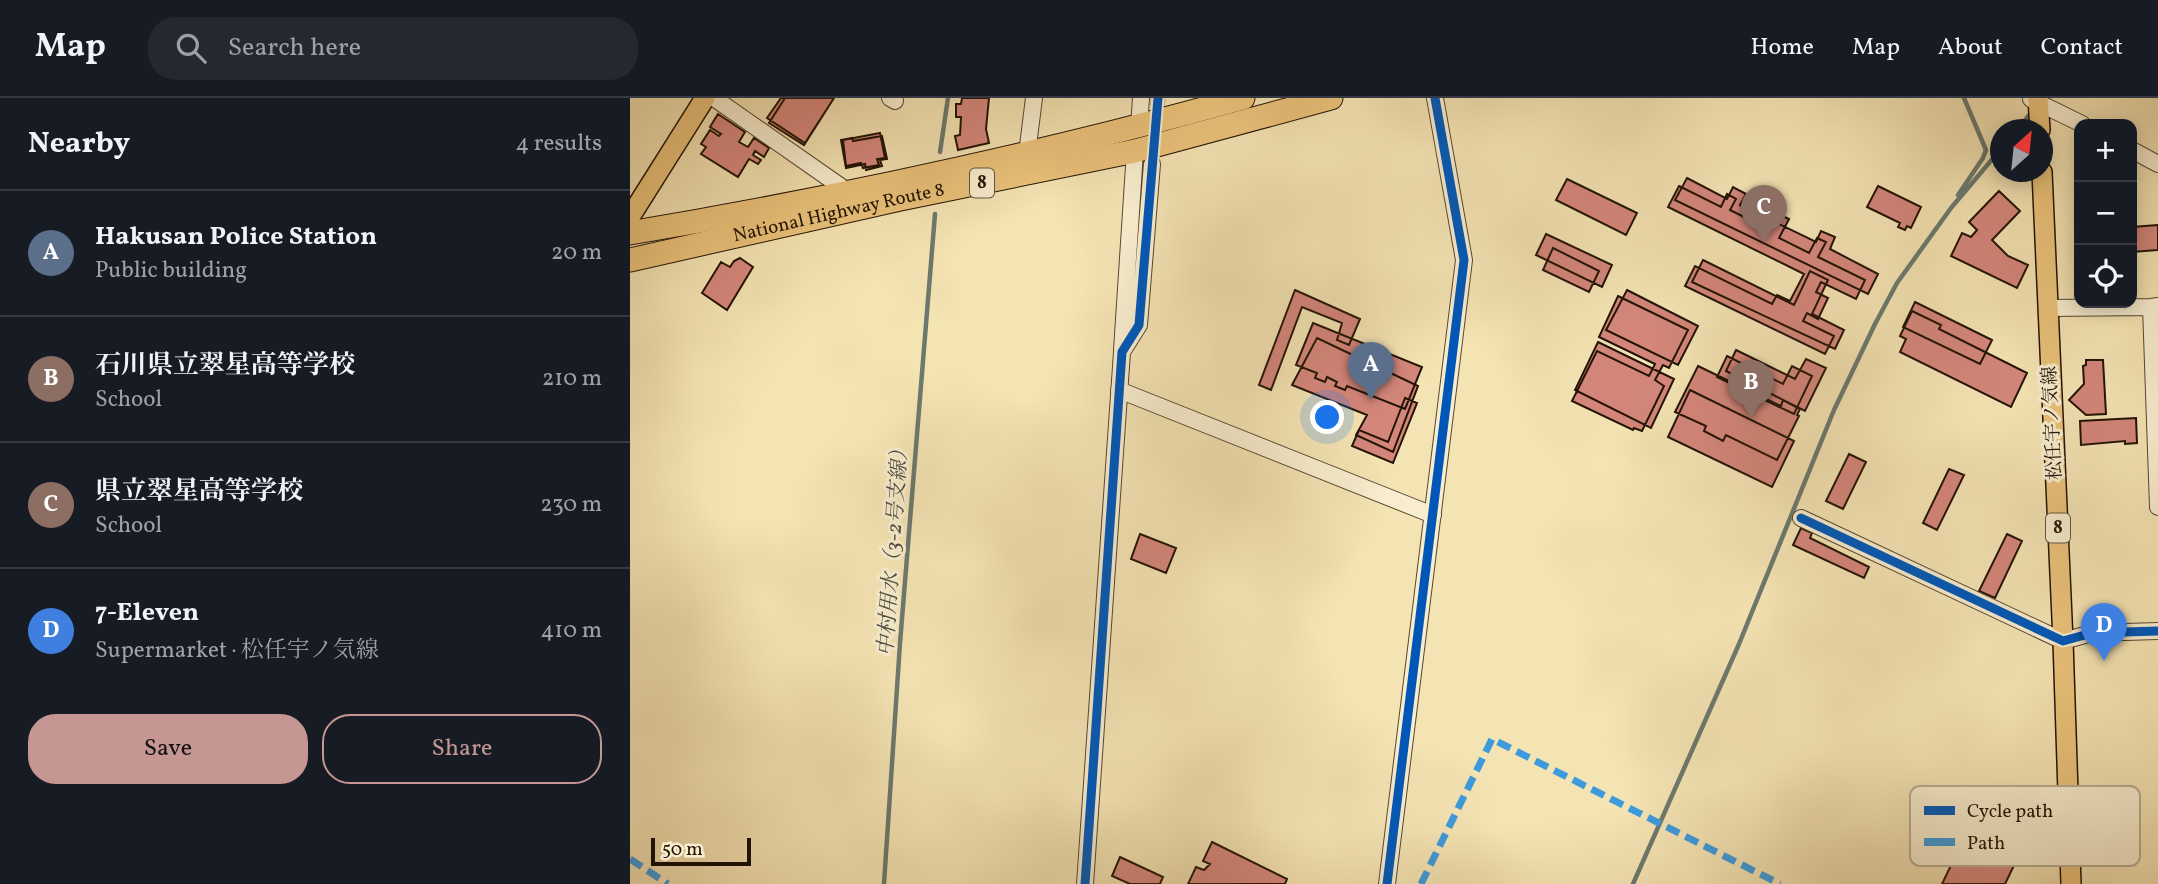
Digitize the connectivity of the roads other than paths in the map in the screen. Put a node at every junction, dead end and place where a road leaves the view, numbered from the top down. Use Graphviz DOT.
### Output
graph roads {
  1 [pos="705,98"];
  2 [pos="714,98"];
  3 [pos="1034,98"];
  4 [pos="1141,98"];
  5 [pos="1243,98"];
  6 [pos="1331,98"];
  7 [pos="1435,98"];
  8 [pos="2035,99"];
  9 [pos="2038,119"];
  10 [pos="2074,120"];
  11 [pos="1139,127"];
  12 [pos="2137,153"];
  13 [pos="1027,154"];
  14 [pos="1143,158"];
  15 [pos="2158,164"];
  16 [pos="2042,182"];
  17 [pos="850,193"];
  18 [pos="630,217"];
  19 [pos="630,233"];
  20 [pos="630,260"];
  21 [pos="2154,306"];
  22 [pos="2048,308"];
  23 [pos="1119,390"];
  24 [pos="2158,507"];
  25 [pos="1433,515"];
  26 [pos="1801,518"];
  27 [pos="2158,631"];
  28 [pos="2063,641"];
  29 [pos="2068,786"];
  30 [pos="2070,866"];
  31 [pos="1085,884"];
  32 [pos="1387,884"];
  33 [pos="2071,884"];
  1 -- 18 [label="main road"];
  2 -- 17 [label="street"];
  3 -- 13 [label="street"];
  4 -- 11 [label="street"];
  5 -- 11 [label="highway, National Highway Route 8 / 8"];
  6 -- 14 [label="highway, National Highway Route 8 / 8"];
  7 -- 25 [label="street"];
  8 -- 9 [label="main road"];
  8 -- 10 [label="street"];
  11 -- 13 [label="highway, National Highway Route 8 / 8"];
  12 -- 15 [label="street"];
  13 -- 17 [label="highway, National Highway Route 8 / 8"];
  14 -- 20 [label="highway, National Highway Route 8 / 8"];
  14 -- 23 [label="street"];
  16 -- 22 [label="main road, 松任宇ノ気線 / 8"];
  17 -- 19 [label="highway, National Highway Route 8 / 8"];
  21 -- 22 [label="street"];
  21 -- 24 [label="street"];
  22 -- 28 [label="main road, 松任宇ノ気線 / 8"];
  23 -- 25 [label="street"];
  23 -- 31 [label="street"];
  25 -- 32 [label="street"];
  26 -- 28 [label="street"];
  27 -- 28 [label="street"];
  28 -- 29 [label="main road, 松任宇ノ気線 / 8"];
  30 -- 33 [label="main road, 松任宇ノ気線 / 8"];
}
